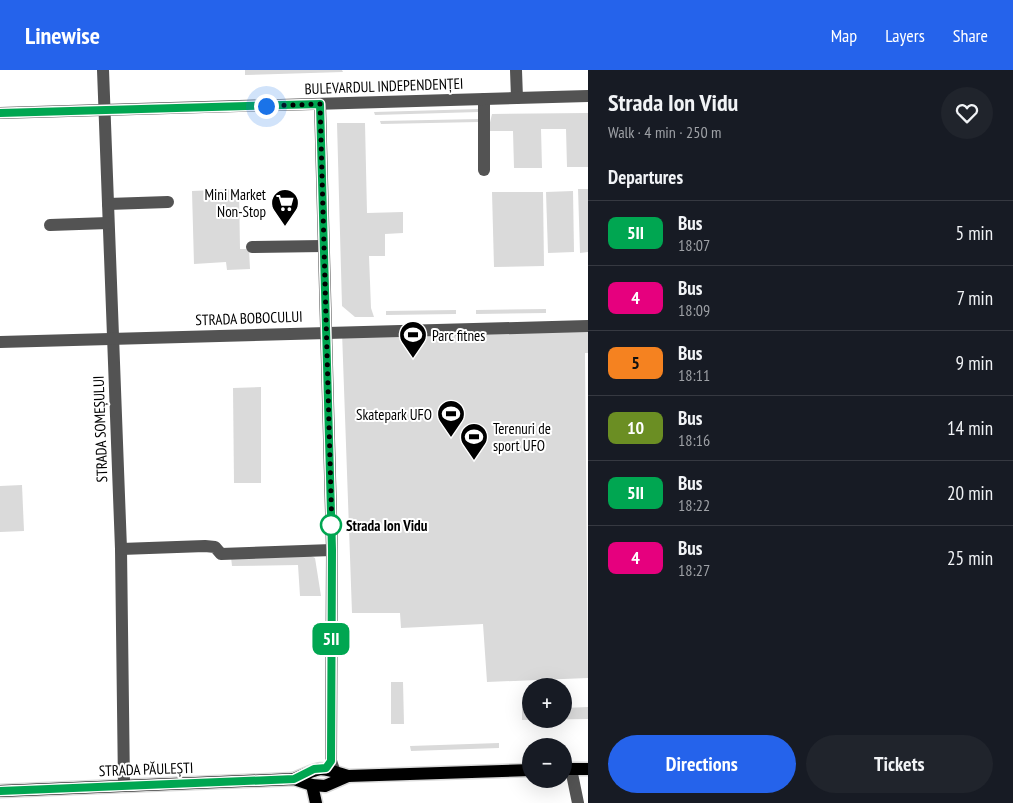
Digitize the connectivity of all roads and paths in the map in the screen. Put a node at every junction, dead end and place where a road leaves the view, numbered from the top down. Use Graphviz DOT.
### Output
graph roads {
  1 [pos="103,70"];
  2 [pos="516,70"];
  3 [pos="588,96"];
  4 [pos="517,98"];
  5 [pos="484,100"];
  6 [pos="320,104"];
  7 [pos="104,110"];
  8 [pos="0,113"];
  9 [pos="484,170"];
  10 [pos="168,202"];
  11 [pos="108,204"];
  12 [pos="108,223"];
  13 [pos="50,225"];
  14 [pos="323,246"];
  15 [pos="252,247"];
  16 [pos="588,326"];
  17 [pos="326,332"];
  18 [pos="112,338"];
  19 [pos="0,342"];
  20 [pos="121,549"];
  21 [pos="332,550"];
  22 [pos="572,769"];
  23 [pos="588,769"];
  24 [pos="522,770"];
  25 [pos="335,772"];
  26 [pos="572,784"];
  27 [pos="124,786"];
  28 [pos="313,787"];
  29 [pos="0,792"];
  30 [pos="578,803"];
  1 -- 7 [label="street, STRADA SOMEȘULUI"];
  2 -- 4 [label="street"];
  3 -- 4 [label="street, BULEVARDUL INDEPENDENȚEI"];
  4 -- 5 [label="street, BULEVARDUL INDEPENDENȚEI"];
  5 -- 6 [label="street, BULEVARDUL INDEPENDENȚEI"];
  5 -- 9 [label="street"];
  6 -- 7 [label="street, BULEVARDUL INDEPENDENȚEI"];
  6 -- 14 [label="street"];
  7 -- 8 [label="street, BULEVARDUL INDEPENDENȚEI"];
  7 -- 11 [label="street, STRADA SOMEȘULUI"];
  10 -- 11 [label="street"];
  11 -- 12 [label="street, STRADA SOMEȘULUI"];
  12 -- 13 [label="street"];
  12 -- 18 [label="street, STRADA SOMEȘULUI"];
  14 -- 15 [label="street"];
  14 -- 17 [label="street"];
  16 -- 17 [label="street, STRADA BOBOCULUI"];
  17 -- 18 [label="street, STRADA BOBOCULUI"];
  17 -- 21 [label="street"];
  18 -- 19 [label="street, STRADA BOBOCULUI"];
  18 -- 20 [label="street, STRADA SOMEȘULUI"];
  20 -- 21 [label="street"];
  20 -- 27 [label="street, STRADA SOMEȘULUI"];
  21 -- 25 [label="street"];
  22 -- 23 [label="main road"];
  24 -- 25 [label="main road, STRADA PĂULEȘTI"];
  25 -- 28 [label="main road, STRADA PĂULEȘTI"];
  25 -- 28 [label="main road, STRADA PĂULEȘTI"];
  26 -- 30 [label="street"];
  27 -- 28 [label="main road, STRADA PĂULEȘTI"];
  27 -- 29 [label="main road, STRADA PĂULEȘTI"];
}
